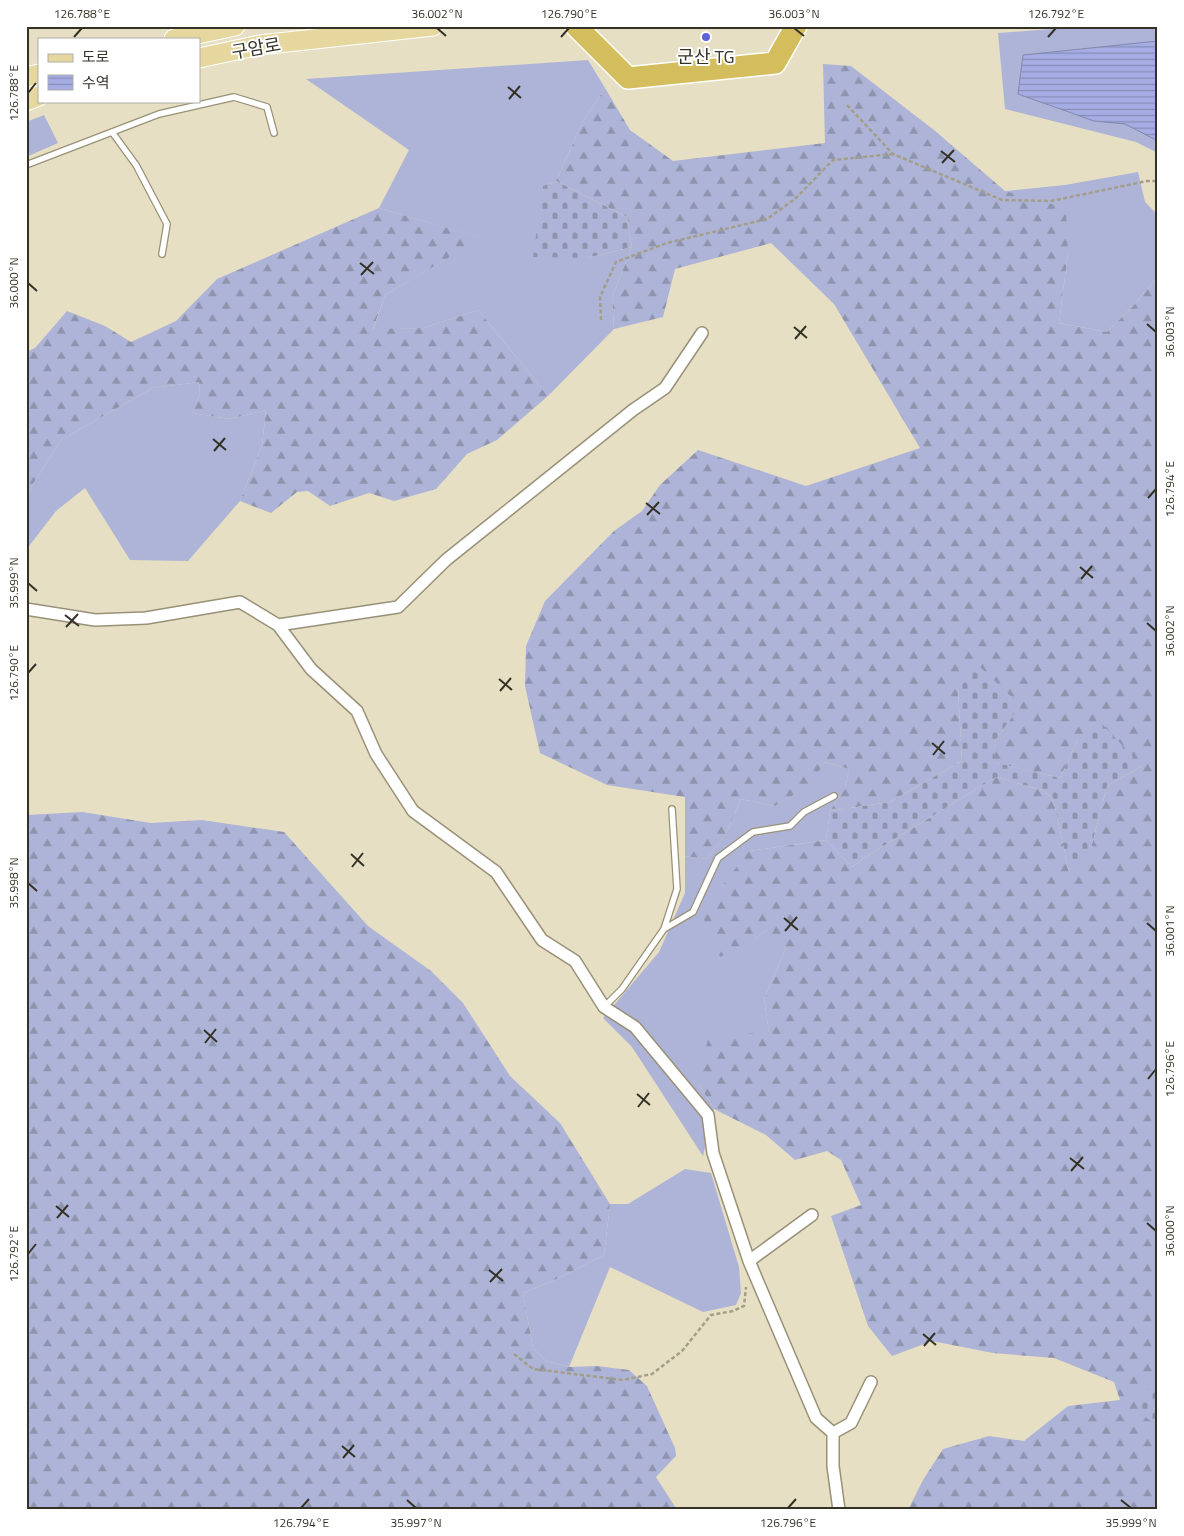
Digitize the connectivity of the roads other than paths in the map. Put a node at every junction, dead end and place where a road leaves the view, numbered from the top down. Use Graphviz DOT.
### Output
graph roads {
  1 [pos="235,26"];
  2 [pos="433,26"];
  3 [pos="576,26"];
  4 [pos="796,26"];
  5 [pos="179,38"];
  6 [pos="200,58"];
  7 [pos="38,96"];
  8 [pos="26,101"];
  9 [pos="112,132"];
  10 [pos="274,133"];
  11 [pos="26,165"];
  12 [pos="162,254"];
  13 [pos="702,333"];
  14 [pos="26,609"];
  15 [pos="278,625"];
  16 [pos="834,796"];
  17 [pos="672,809"];
  18 [pos="664,929"];
  19 [pos="604,1007"];
  20 [pos="812,1215"];
  21 [pos="749,1261"];
  22 [pos="871,1382"];
  23 [pos="833,1432"];
  24 [pos="839,1510"];
  1 -- 5 [label="main road, 구암로"];
  2 -- 6 [label="main road, 구암로"];
  3 -- 4 [label="highway"];
  7 -- 8 [label="main road"];
  9 -- 10 [label="lane"];
  9 -- 11 [label="lane"];
  9 -- 12 [label="lane"];
  13 -- 15 [label="street"];
  14 -- 15 [label="street"];
  15 -- 19 [label="street"];
  16 -- 18 [label="lane"];
  17 -- 18 [label="lane"];
  18 -- 19 [label="lane"];
  19 -- 21 [label="street"];
  20 -- 21 [label="street"];
  21 -- 23 [label="street"];
  22 -- 23 [label="street"];
  23 -- 24 [label="street"];
}
